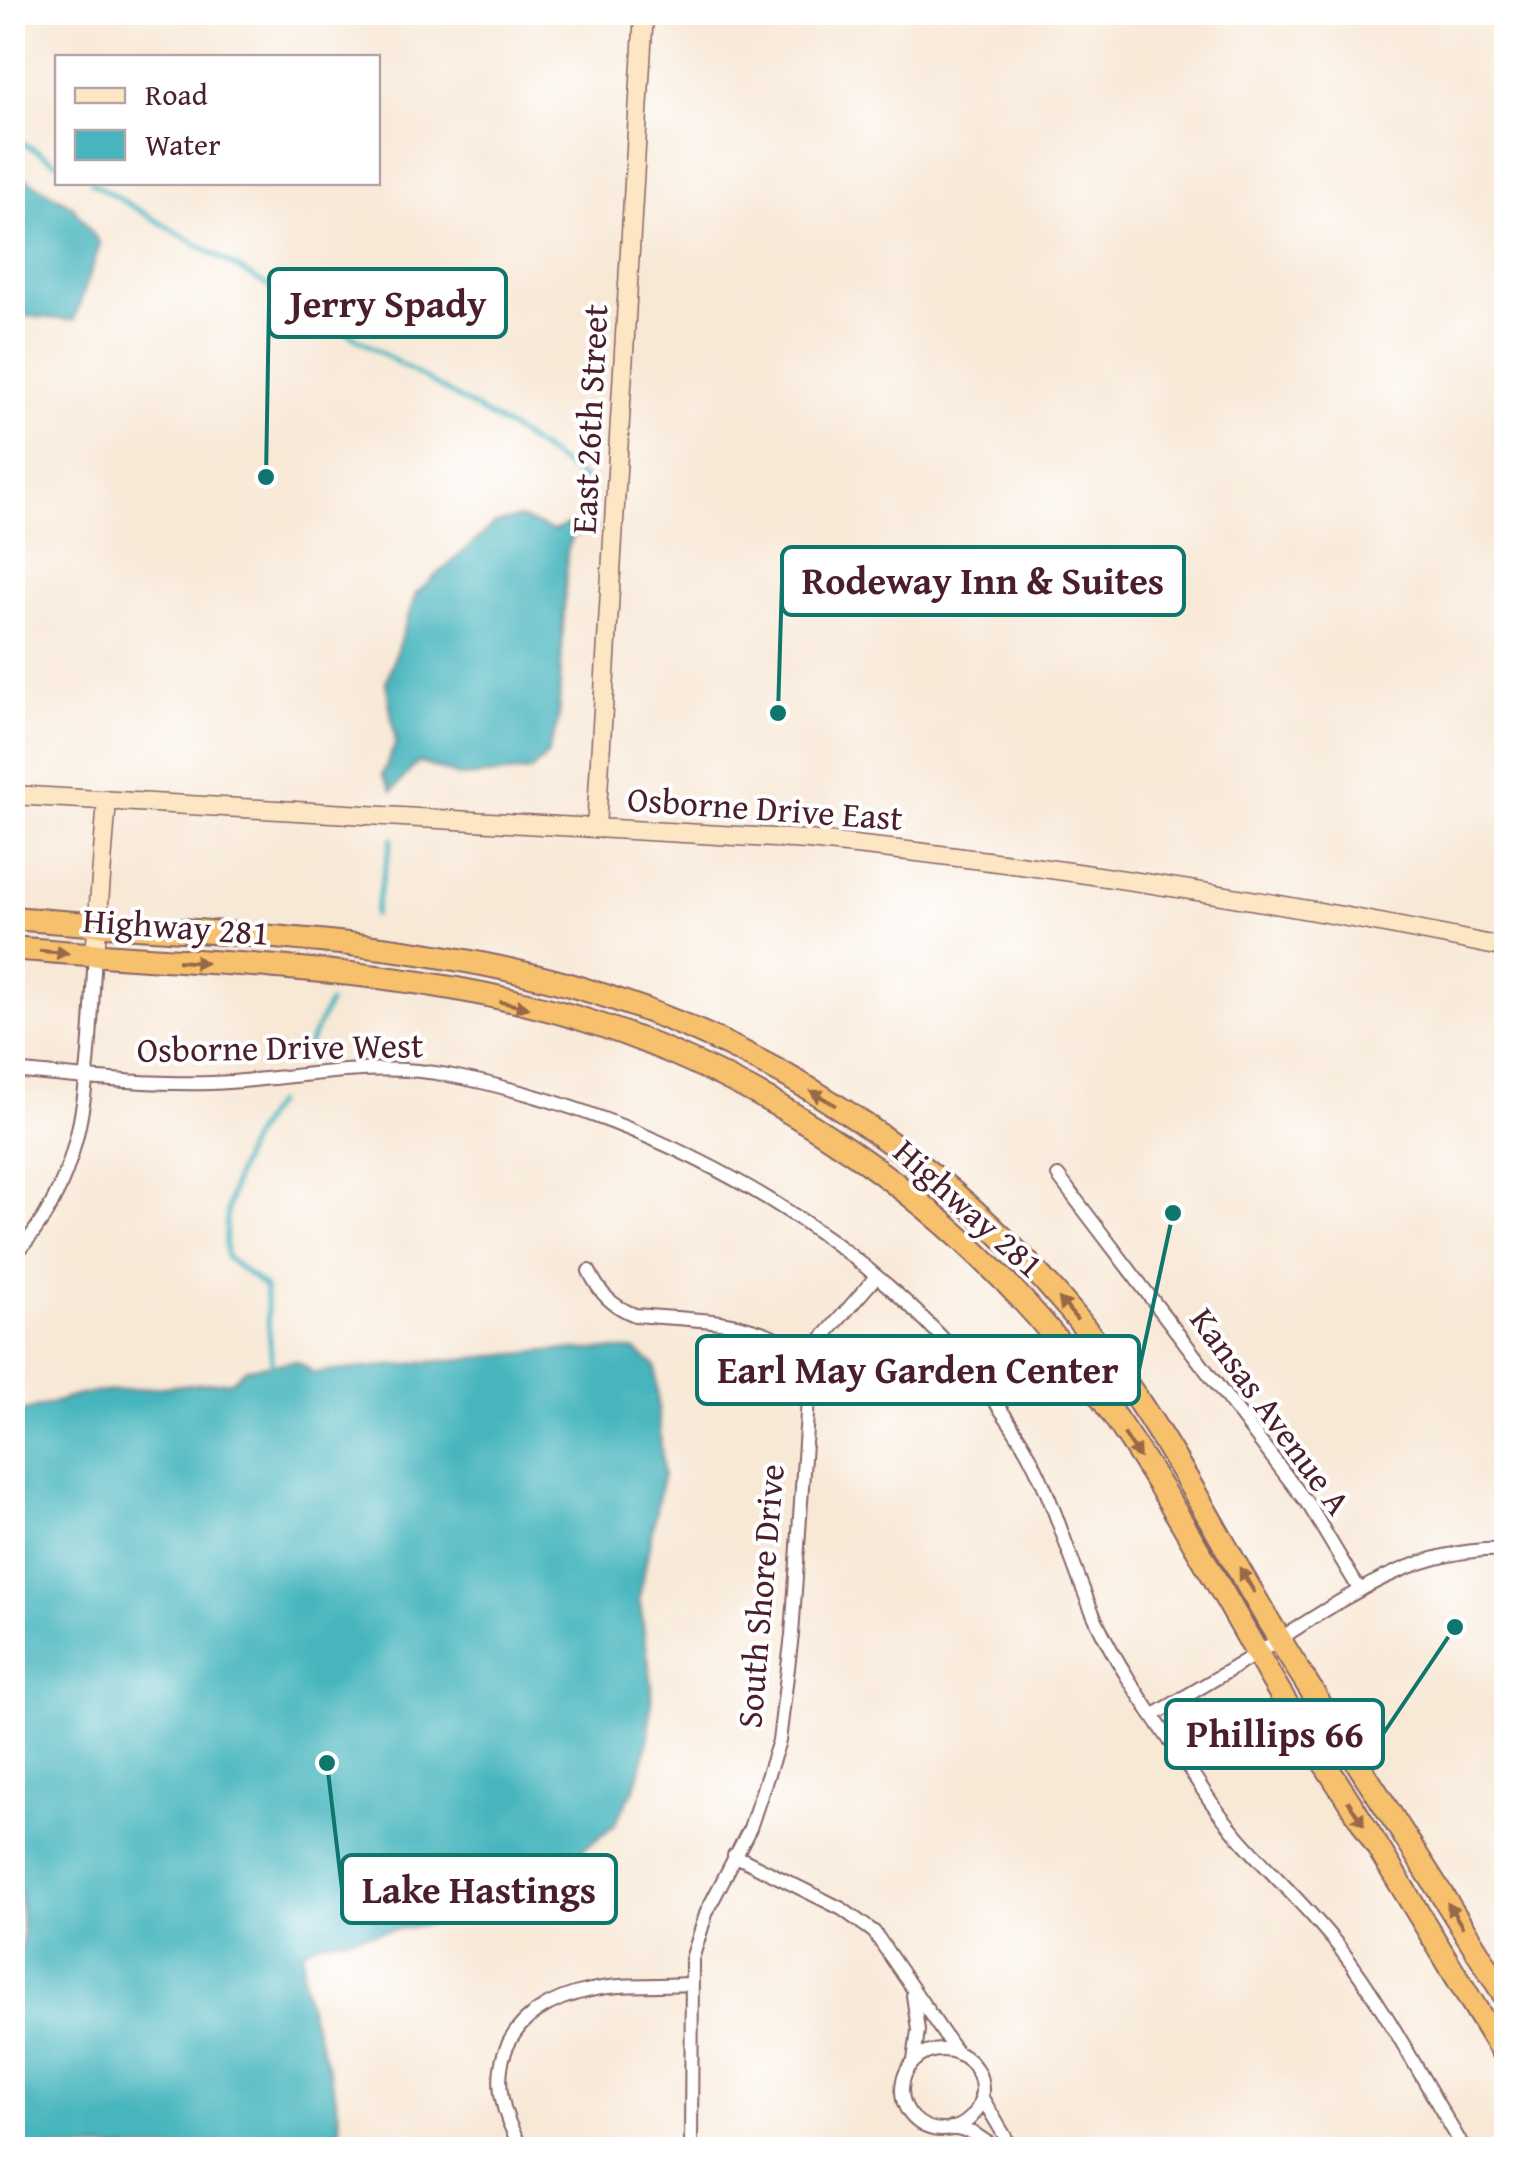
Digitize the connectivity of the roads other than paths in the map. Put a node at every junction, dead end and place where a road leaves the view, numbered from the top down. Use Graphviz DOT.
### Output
graph roads {
  1 [pos="644,12"];
  2 [pos="12,795"];
  3 [pos="106,800"];
  4 [pos="596,828"];
  5 [pos="12,918"];
  6 [pos="98,926"];
  7 [pos="12,948"];
  8 [pos="1506,948"];
  9 [pos="95,956"];
  10 [pos="12,1071"];
  11 [pos="87,1078"];
  12 [pos="1058,1176"];
  13 [pos="12,1257"];
  14 [pos="589,1272"];
  15 [pos="875,1278"];
  16 [pos="814,1365"];
  17 [pos="1506,1550"];
  18 [pos="1359,1590"];
  19 [pos="1280,1639"];
  20 [pos="1258,1652"];
  21 [pos="1156,1714"];
  22 [pos="734,1855"];
  23 [pos="690,1984"];
  24 [pos="912,1992"];
  25 [pos="1506,1998"];
  26 [pos="956,2052"];
  27 [pos="1506,2058"];
  28 [pos="914,2061"];
  29 [pos="981,2096"];
  30 [pos="952,2128"];
  31 [pos="522,2150"];
  32 [pos="691,2150"];
  33 [pos="1000,2150"];
  34 [pos="1013,2150"];
  35 [pos="1465,2150"];
  1 -- 4 [label="street, East 26th Street"];
  2 -- 3 [label="street, Osborne Drive East"];
  3 -- 4 [label="street, Osborne Drive East"];
  3 -- 6 [label="street"];
  4 -- 8 [label="street, Osborne Drive East"];
  5 -- 6 [label="highway, Highway 281"];
  6 -- 9 [label="street"];
  19 -- 6 [label="highway, Highway 281, one-way"];
  7 -- 9 [label="highway, Highway 281, one-way"];
  9 -- 11 [label="street"];
  9 -- 20 [label="highway, Highway 281, one-way"];
  10 -- 11 [label="street, Osborne Drive West"];
  11 -- 13 [label="street"];
  11 -- 15 [label="street, Osborne Drive West"];
  12 -- 18 [label="street, Kansas Avenue A"];
  14 -- 16 [label="street"];
  15 -- 16 [label="street, South Shore Drive"];
  15 -- 21 [label="street, Osborne Drive West"];
  16 -- 22 [label="street, South Shore Drive"];
  17 -- 18 [label="street"];
  18 -- 19 [label="street"];
  19 -- 20 [label="street"];
  25 -- 19 [label="highway, Highway 281, one-way"];
  20 -- 21 [label="street"];
  20 -- 27 [label="highway, Highway 281, one-way"];
  21 -- 35 [label="street, Osborne Drive West"];
  22 -- 23 [label="street, South Shore Drive"];
  22 -- 24 [label="street"];
  23 -- 31 [label="street"];
  23 -- 32 [label="street, South Shore Drive"];
  24 -- 26 [label="street"];
  24 -- 28 [label="street"];
  26 -- 28 [label="street"];
  26 -- 29 [label="street"];
  28 -- 30 [label="street"];
  29 -- 30 [label="street"];
  29 -- 34 [label="street"];
  30 -- 33 [label="street"];
}
